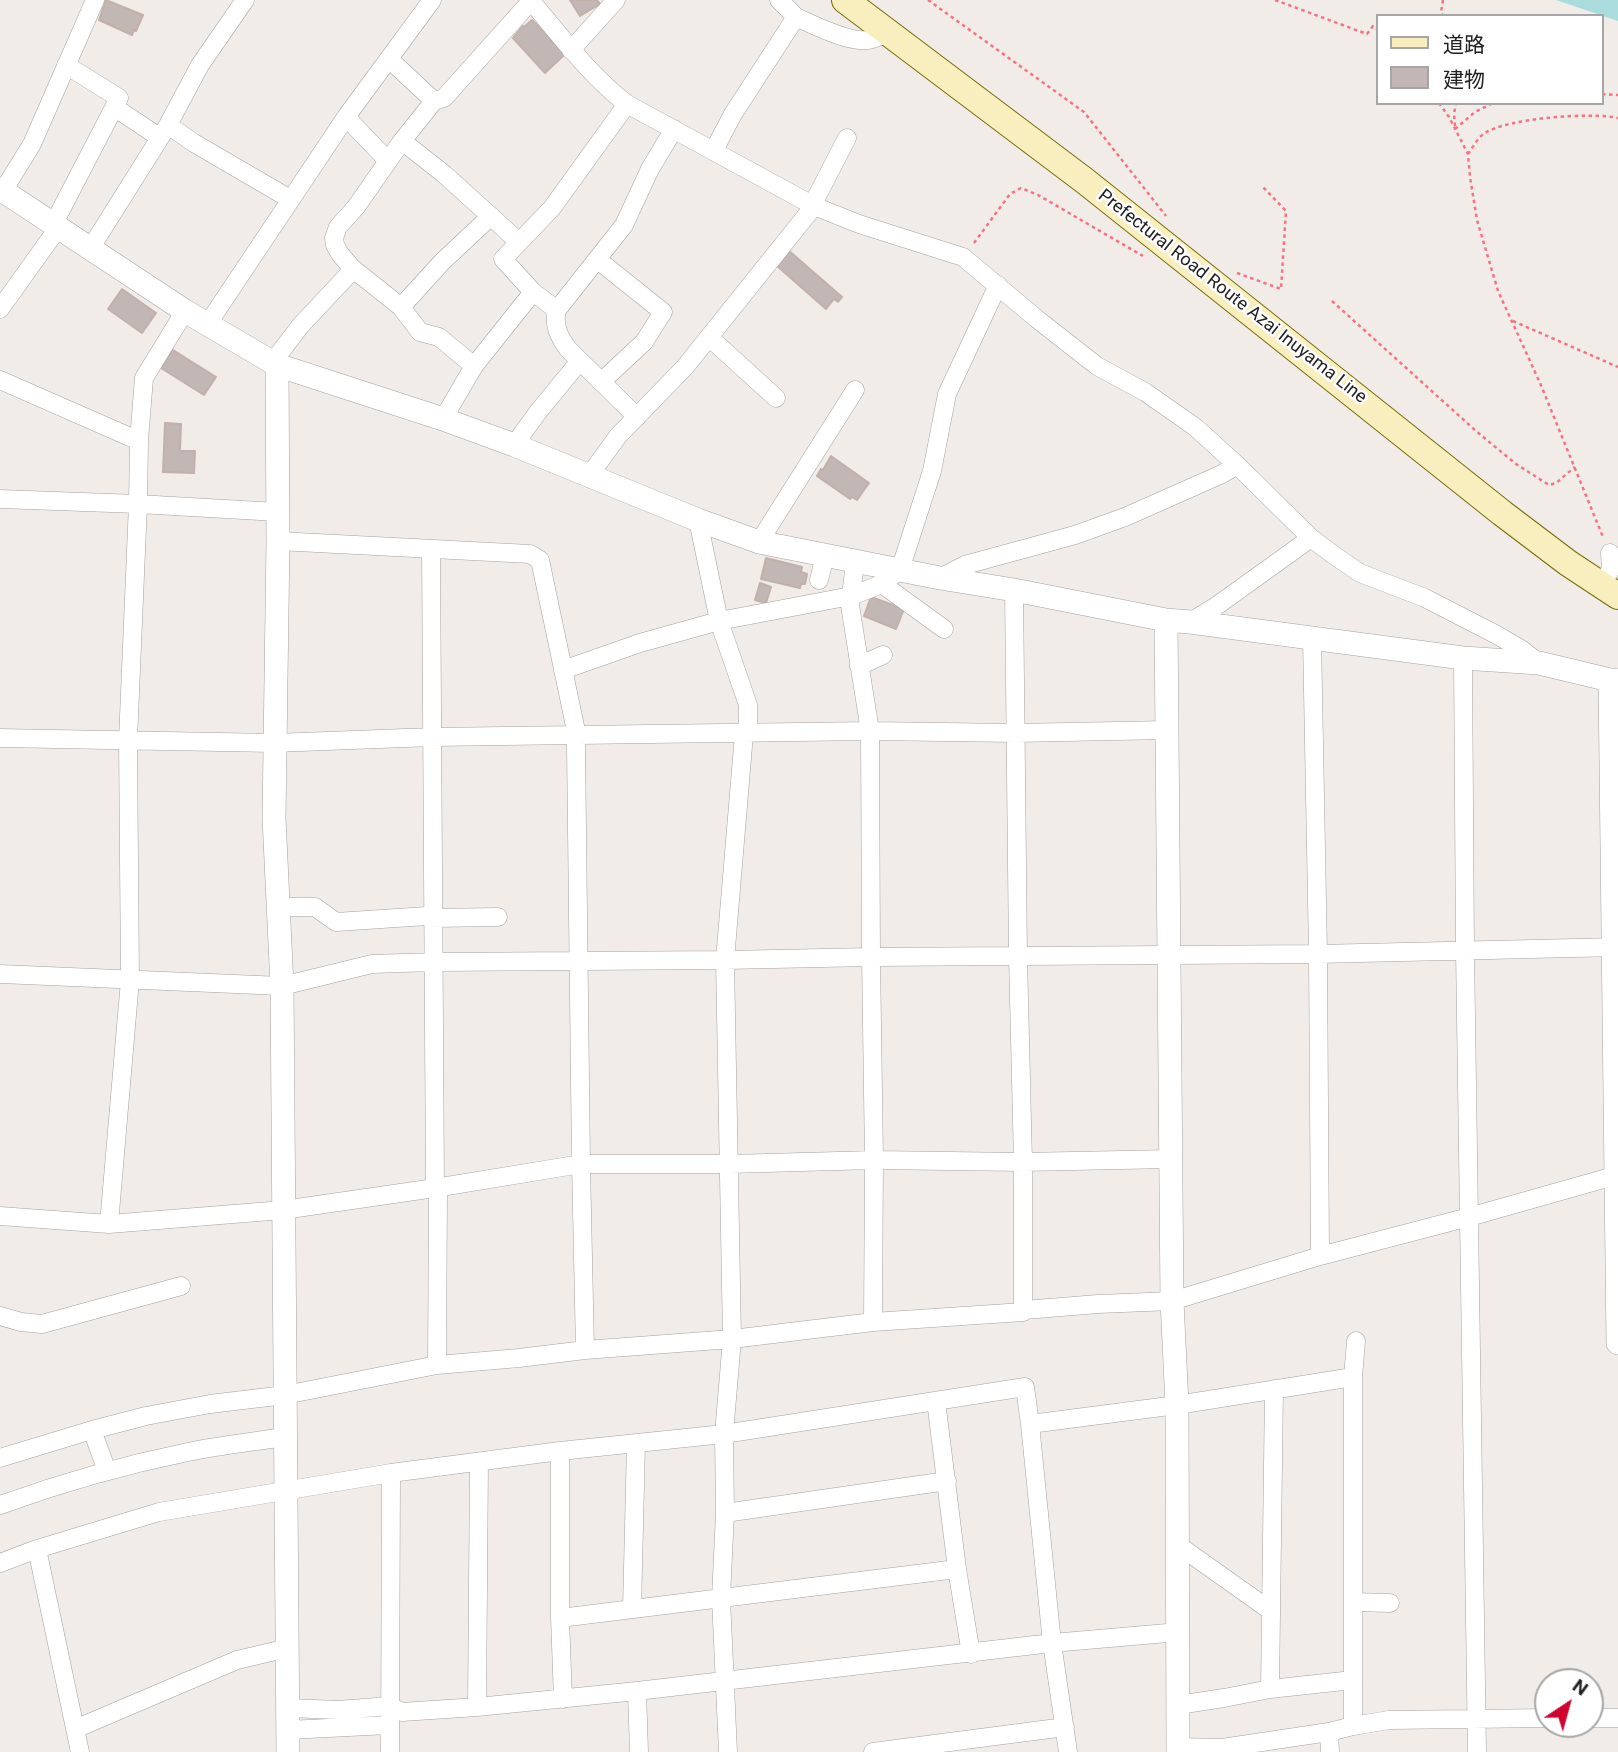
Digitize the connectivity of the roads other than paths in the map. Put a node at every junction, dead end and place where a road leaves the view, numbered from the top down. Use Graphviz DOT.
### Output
graph roads {
  1 [pos="95,0"];
  2 [pos="245,0"];
  3 [pos="432,0"];
  4 [pos="779,0"];
  5 [pos="845,0"];
  6 [pos="531,1"];
  7 [pos="612,1"];
  8 [pos="796,17"];
  9 [pos="889,33"];
  10 [pos="571,50"];
  11 [pos="389,59"];
  12 [pos="66,65"];
  13 [pos="434,102"];
  14 [pos="627,104"];
  15 [pos="114,107"];
  16 [pos="346,117"];
  17 [pos="674,129"];
  18 [pos="164,131"];
  19 [pos="847,138"];
  20 [pos="402,141"];
  21 [pos="714,150"];
  22 [pos="388,161"];
  23 [pos="1,190"];
  24 [pos="290,199"];
  25 [pos="814,206"];
  26 [pos="491,216"];
  27 [pos="56,227"];
  28 [pos="519,242"];
  29 [pos="90,249"];
  30 [pos="598,260"];
  31 [pos="352,268"];
  32 [pos="998,285"];
  33 [pos="533,292"];
  34 [pos="401,307"];
  35 [pos="0,309"];
  36 [pos="557,310"];
  37 [pos="185,311"];
  38 [pos="207,325"];
  39 [pos="709,337"];
  40 [pos="579,362"];
  41 [pos="277,365"];
  42 [pos="474,366"];
  43 [pos="0,380"];
  44 [pos="601,382"];
  45 [pos="855,390"];
  46 [pos="776,398"];
  47 [pos="637,417"];
  48 [pos="443,419"];
  49 [pos="139,441"];
  50 [pos="514,445"];
  51 [pos="1237,465"];
  52 [pos="589,476"];
  53 [pos="0,499"];
  54 [pos="138,504"];
  55 [pos="278,512"];
  56 [pos="698,520"];
  57 [pos="499,534"];
  58 [pos="1311,538"];
  59 [pos="278,541"];
  60 [pos="759,542"];
  61 [pos="431,549"];
  62 [pos="492,552"];
  63 [pos="1610,553"];
  64 [pos="825,556"];
  65 [pos="855,562"];
  66 [pos="891,577"];
  67 [pos="940,578"];
  68 [pos="819,580"];
  69 [pos="1014,590"];
  70 [pos="1609,590"];
  71 [pos="851,596"];
  72 [pos="1166,620"];
  73 [pos="719,621"];
  74 [pos="1190,622"];
  75 [pos="944,629"];
  76 [pos="1312,638"];
  77 [pos="883,655"];
  78 [pos="1463,658"];
  79 [pos="1539,663"];
  80 [pos="859,666"];
  81 [pos="562,670"];
  82 [pos="1614,680"];
  83 [pos="1167,730"];
  84 [pos="870,731"];
  85 [pos="1015,733"];
  86 [pos="744,734"];
  87 [pos="575,736"];
  88 [pos="432,737"];
  89 [pos="0,738"];
  90 [pos="128,740"];
  91 [pos="274,743"];
  92 [pos="277,906"];
  93 [pos="498,917"];
  94 [pos="433,918"];
  95 [pos="1616,947"];
  96 [pos="1465,951"];
  97 [pos="1318,954"];
  98 [pos="1169,956"];
  99 [pos="871,957"];
  100 [pos="1018,957"];
  101 [pos="726,960"];
  102 [pos="578,961"];
  103 [pos="433,962"];
  104 [pos="0,974"];
  105 [pos="130,980"];
  106 [pos="282,986"];
  107 [pos="1171,1159"];
  108 [pos="874,1160"];
  109 [pos="1023,1162"];
  110 [pos="580,1164"];
  111 [pos="730,1164"];
  112 [pos="1617,1175"];
  113 [pos="435,1188"];
  114 [pos="284,1210"];
  115 [pos="0,1216"];
  116 [pos="1469,1217"];
  117 [pos="108,1224"];
  118 [pos="1320,1256"];
  119 [pos="181,1286"];
  120 [pos="1618,1290"];
  121 [pos="1172,1301"];
  122 [pos="1023,1312"];
  123 [pos="0,1316"];
  124 [pos="873,1322"];
  125 [pos="732,1339"];
  126 [pos="1356,1341"];
  127 [pos="1618,1343"];
  128 [pos="585,1350"];
  129 [pos="437,1365"];
  130 [pos="1353,1377"];
  131 [pos="1274,1389"];
  132 [pos="285,1395"];
  133 [pos="936,1401"];
  134 [pos="1177,1405"];
  135 [pos="1030,1423"];
  136 [pos="92,1430"];
  137 [pos="724,1434"];
  138 [pos="284,1437"];
  139 [pos="636,1444"];
  140 [pos="560,1451"];
  141 [pos="1,1456"];
  142 [pos="479,1462"];
  143 [pos="107,1471"];
  144 [pos="391,1473"];
  145 [pos="947,1481"];
  146 [pos="287,1491"];
  147 [pos="0,1504"];
  148 [pos="725,1513"];
  149 [pos="1178,1545"];
  150 [pos="37,1549"];
  151 [pos="0,1563"];
  152 [pos="957,1569"];
  153 [pos="721,1598"];
  154 [pos="1353,1602"];
  155 [pos="1390,1603"];
  156 [pos="632,1609"];
  157 [pos="1271,1611"];
  158 [pos="560,1618"];
  159 [pos="1179,1632"];
  160 [pos="1052,1643"];
  161 [pos="288,1648"];
  162 [pos="971,1654"];
  163 [pos="1353,1679"];
  164 [pos="725,1680"];
  165 [pos="1270,1689"];
  166 [pos="638,1691"];
  167 [pos="563,1699"];
  168 [pos="1178,1705"];
  169 [pos="390,1706"];
  170 [pos="477,1707"];
  171 [pos="1476,1718"];
  172 [pos="1534,1718"];
  173 [pos="389,1725"];
  174 [pos="1353,1726"];
  175 [pos="1065,1727"];
  176 [pos="75,1729"];
  177 [pos="288,1730"];
  178 [pos="1329,1732"];
  179 [pos="1178,1749"];
  180 [pos="80,1752"];
  181 [pos="390,1752"];
  182 [pos="639,1752"];
  183 [pos="728,1752"];
  184 [pos="873,1752"];
  185 [pos="1068,1752"];
  186 [pos="1329,1752"];
  187 [pos="1476,1752"];
  1 -- 12 [label="street"];
  2 -- 18 [label="street"];
  3 -- 11 [label="street"];
  4 -- 8 [label="street"];
  5 -- 9 [label="main road, Prefectural Road Route Azai Inuyama Line"];
  6 -- 10 [label="street"];
  6 -- 13 [label="street"];
  7 -- 10 [label="street"];
  8 -- 9 [label="street"];
  8 -- 21 [label="street"];
  9 -- 70 [label="main road, Prefectural Road Route Azai Inuyama Line"];
  10 -- 14 [label="street"];
  11 -- 13 [label="street"];
  11 -- 16 [label="street"];
  12 -- 15 [label="street"];
  12 -- 23 [label="street"];
  13 -- 20 [label="street"];
  14 -- 17 [label="street"];
  14 -- 28 [label="street"];
  15 -- 18 [label="street"];
  15 -- 27 [label="street"];
  16 -- 22 [label="street"];
  16 -- 24 [label="street"];
  17 -- 21 [label="street"];
  17 -- 30 [label="street"];
  18 -- 24 [label="street"];
  18 -- 29 [label="street"];
  19 -- 25 [label="street"];
  20 -- 22 [label="street"];
  20 -- 26 [label="street"];
  21 -- 25 [label="street"];
  22 -- 31 [label="street"];
  23 -- 27 [label="street"];
  24 -- 38 [label="street"];
  25 -- 32 [label="street"];
  25 -- 39 [label="street"];
  26 -- 28 [label="street"];
  26 -- 34 [label="street"];
  27 -- 29 [label="street"];
  27 -- 35 [label="street"];
  28 -- 33 [label="street"];
  29 -- 37 [label="street"];
  30 -- 36 [label="street"];
  30 -- 44 [label="street"];
  31 -- 34 [label="street"];
  31 -- 41 [label="street"];
  32 -- 51 [label="street"];
  32 -- 66 [label="street"];
  33 -- 36 [label="street"];
  33 -- 42 [label="street"];
  34 -- 42 [label="street"];
  36 -- 40 [label="street"];
  37 -- 38 [label="street"];
  37 -- 49 [label="street"];
  38 -- 41 [label="street"];
  39 -- 46 [label="street"];
  39 -- 47 [label="street"];
  40 -- 44 [label="street"];
  40 -- 50 [label="street"];
  41 -- 48 [label="street"];
  41 -- 55 [label="street"];
  42 -- 48 [label="street"];
  43 -- 49 [label="street"];
  44 -- 47 [label="street"];
  45 -- 60 [label="street"];
  47 -- 52 [label="street"];
  48 -- 50 [label="street"];
  49 -- 54 [label="street"];
  50 -- 52 [label="street"];
  51 -- 58 [label="street"];
  51 -- 67 [label="street"];
  52 -- 56 [label="street"];
  53 -- 54 [label="street"];
  54 -- 55 [label="street"];
  54 -- 90 [label="street"];
  55 -- 59 [label="street"];
  56 -- 60 [label="street"];
  56 -- 73 [label="street"];
  57 -- 62 [label="street"];
  58 -- 74 [label="street"];
  58 -- 79 [label="street"];
  59 -- 61 [label="street"];
  59 -- 91 [label="street"];
  60 -- 64 [label="street"];
  61 -- 62 [label="street"];
  61 -- 88 [label="street"];
  62 -- 81 [label="street"];
  63 -- 70 [label="street"];
  64 -- 65 [label="street"];
  64 -- 68 [label="street"];
  65 -- 66 [label="street"];
  65 -- 71 [label="street"];
  66 -- 67 [label="street"];
  66 -- 71 [label="street"];
  66 -- 75 [label="street"];
  67 -- 69 [label="street"];
  69 -- 72 [label="street"];
  69 -- 85 [label="street"];
  71 -- 73 [label="street"];
  71 -- 80 [label="street"];
  72 -- 74 [label="street"];
  72 -- 83 [label="street"];
  73 -- 81 [label="street"];
  73 -- 86 [label="street"];
  74 -- 76 [label="street"];
  76 -- 78 [label="street"];
  76 -- 97 [label="street"];
  77 -- 80 [label="street"];
  78 -- 79 [label="street"];
  78 -- 96 [label="street"];
  79 -- 82 [label="street"];
  80 -- 84 [label="street"];
  81 -- 87 [label="street"];
  82 -- 95 [label="street"];
  83 -- 85 [label="street"];
  83 -- 98 [label="street"];
  84 -- 85 [label="street"];
  84 -- 86 [label="street"];
  84 -- 99 [label="street"];
  85 -- 100 [label="street"];
  86 -- 87 [label="street"];
  86 -- 101 [label="street"];
  87 -- 88 [label="street"];
  87 -- 102 [label="street"];
  88 -- 91 [label="street"];
  88 -- 94 [label="street"];
  89 -- 90 [label="street"];
  90 -- 91 [label="street"];
  90 -- 105 [label="street"];
  91 -- 92 [label="street"];
  92 -- 94 [label="street"];
  92 -- 106 [label="street"];
  93 -- 94 [label="street"];
  94 -- 103 [label="street"];
  95 -- 96 [label="street"];
  95 -- 112 [label="street"];
  96 -- 97 [label="street"];
  96 -- 116 [label="street"];
  97 -- 98 [label="street"];
  97 -- 118 [label="street"];
  98 -- 100 [label="street"];
  98 -- 107 [label="street"];
  99 -- 100 [label="street"];
  99 -- 101 [label="street"];
  99 -- 108 [label="street"];
  100 -- 109 [label="street"];
  101 -- 102 [label="street"];
  101 -- 111 [label="street"];
  102 -- 103 [label="street"];
  102 -- 110 [label="street"];
  103 -- 106 [label="street"];
  103 -- 113 [label="street"];
  104 -- 105 [label="street"];
  105 -- 106 [label="street"];
  105 -- 117 [label="street"];
  106 -- 114 [label="street"];
  107 -- 109 [label="street"];
  107 -- 121 [label="street"];
  108 -- 109 [label="street"];
  108 -- 111 [label="street"];
  108 -- 124 [label="street"];
  109 -- 122 [label="street"];
  110 -- 111 [label="street"];
  110 -- 113 [label="street"];
  110 -- 128 [label="street"];
  111 -- 125 [label="street"];
  112 -- 116 [label="street"];
  112 -- 120 [label="street"];
  113 -- 114 [label="street"];
  113 -- 129 [label="street"];
  114 -- 117 [label="street"];
  114 -- 132 [label="street"];
  115 -- 117 [label="street"];
  116 -- 118 [label="street"];
  116 -- 171 [label="street"];
  118 -- 121 [label="street"];
  119 -- 123 [label="street"];
  120 -- 127 [label="street"];
  121 -- 122 [label="street"];
  121 -- 134 [label="street"];
  122 -- 124 [label="street"];
  124 -- 125 [label="street"];
  125 -- 128 [label="street"];
  125 -- 137 [label="street"];
  126 -- 130 [label="street"];
  128 -- 129 [label="street"];
  129 -- 132 [label="street"];
  130 -- 131 [label="street"];
  130 -- 154 [label="street"];
  131 -- 134 [label="street"];
  131 -- 157 [label="street"];
  132 -- 136 [label="street"];
  132 -- 138 [label="street"];
  133 -- 135 [label="street"];
  133 -- 137 [label="street"];
  133 -- 145 [label="street"];
  134 -- 135 [label="street"];
  134 -- 149 [label="street"];
  135 -- 160 [label="street"];
  136 -- 141 [label="street"];
  136 -- 143 [label="street"];
  137 -- 139 [label="street"];
  137 -- 148 [label="street"];
  138 -- 143 [label="street"];
  138 -- 146 [label="street"];
  139 -- 140 [label="street"];
  139 -- 156 [label="street"];
  140 -- 142 [label="street"];
  140 -- 158 [label="street"];
  142 -- 144 [label="street"];
  142 -- 170 [label="street"];
  143 -- 147 [label="street"];
  144 -- 146 [label="street"];
  144 -- 169 [label="street"];
  145 -- 148 [label="street"];
  145 -- 152 [label="street"];
  146 -- 150 [label="street"];
  146 -- 161 [label="street"];
  148 -- 153 [label="street"];
  149 -- 157 [label="street"];
  149 -- 159 [label="street"];
  150 -- 151 [label="street"];
  150 -- 176 [label="street"];
  152 -- 153 [label="street"];
  152 -- 162 [label="street"];
  153 -- 156 [label="street"];
  153 -- 164 [label="street"];
  154 -- 155 [label="street"];
  154 -- 163 [label="street"];
  156 -- 158 [label="street"];
  157 -- 165 [label="street"];
  158 -- 167 [label="street"];
  159 -- 160 [label="street"];
  159 -- 168 [label="street"];
  160 -- 162 [label="street"];
  160 -- 175 [label="street"];
  161 -- 176 [label="street"];
  161 -- 177 [label="street"];
  162 -- 164 [label="street"];
  163 -- 165 [label="street"];
  163 -- 174 [label="street"];
  164 -- 166 [label="street"];
  164 -- 183 [label="street"];
  165 -- 168 [label="street"];
  166 -- 167 [label="street"];
  166 -- 182 [label="street"];
  167 -- 170 [label="street"];
  168 -- 179 [label="street"];
  169 -- 170 [label="street"];
  169 -- 173 [label="street"];
  169 -- 177 [label="street"];
  171 -- 172 [label="street"];
  171 -- 174 [label="street"];
  171 -- 187 [label="street"];
  173 -- 177 [label="street"];
  173 -- 181 [label="street"];
  174 -- 178 [label="street"];
  175 -- 184 [label="street"];
  175 -- 185 [label="street"];
  176 -- 180 [label="street"];
  178 -- 179 [label="street"];
  178 -- 186 [label="street"];
}
